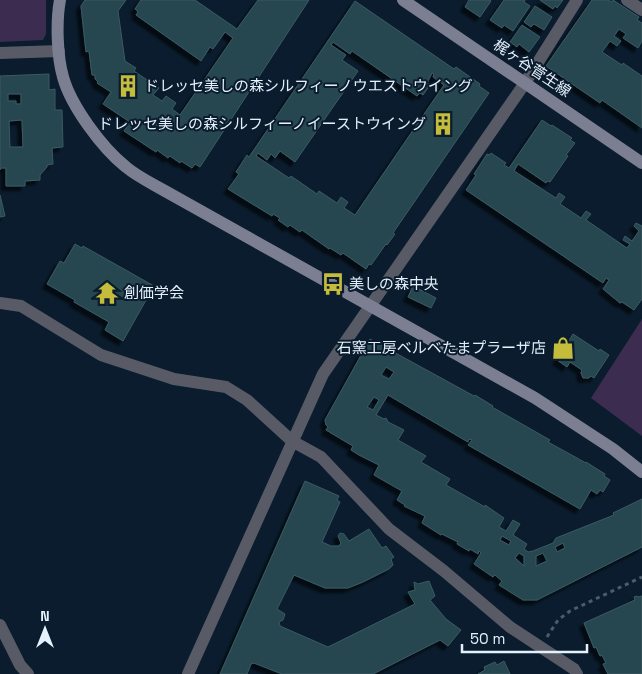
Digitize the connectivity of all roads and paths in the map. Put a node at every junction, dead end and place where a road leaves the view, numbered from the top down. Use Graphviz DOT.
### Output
graph roads {
  1 [pos="60,0"];
  2 [pos="403,0"];
  3 [pos="577,0"];
  4 [pos="627,0"];
  5 [pos="642,10"];
  6 [pos="59,51"];
  7 [pos="0,53"];
  8 [pos="525,83"];
  9 [pos="642,163"];
  10 [pos="0,303"];
  11 [pos="370,306"];
  12 [pos="292,441"];
  13 [pos="642,472"];
  14 [pos="642,577"];
  15 [pos="0,624"];
  16 [pos="544,641"];
  17 [pos="28,674"];
  18 [pos="188,674"];
  19 [pos="577,674"];
  1 -- 6 [label="street"];
  2 -- 8 [label="street, 梶ヶ谷菅生線"];
  3 -- 8 [label="street"];
  4 -- 5 [label="street"];
  6 -- 7 [label="street"];
  6 -- 11 [label="street"];
  8 -- 9 [label="street, 梶ヶ谷菅生線"];
  8 -- 11 [label="street"];
  10 -- 12 [label="street"];
  11 -- 12 [label="street"];
  11 -- 13 [label="street"];
  12 -- 18 [label="street"];
  12 -- 19 [label="street"];
  14 -- 16 [label="path"];
  15 -- 17 [label="street"];
}
